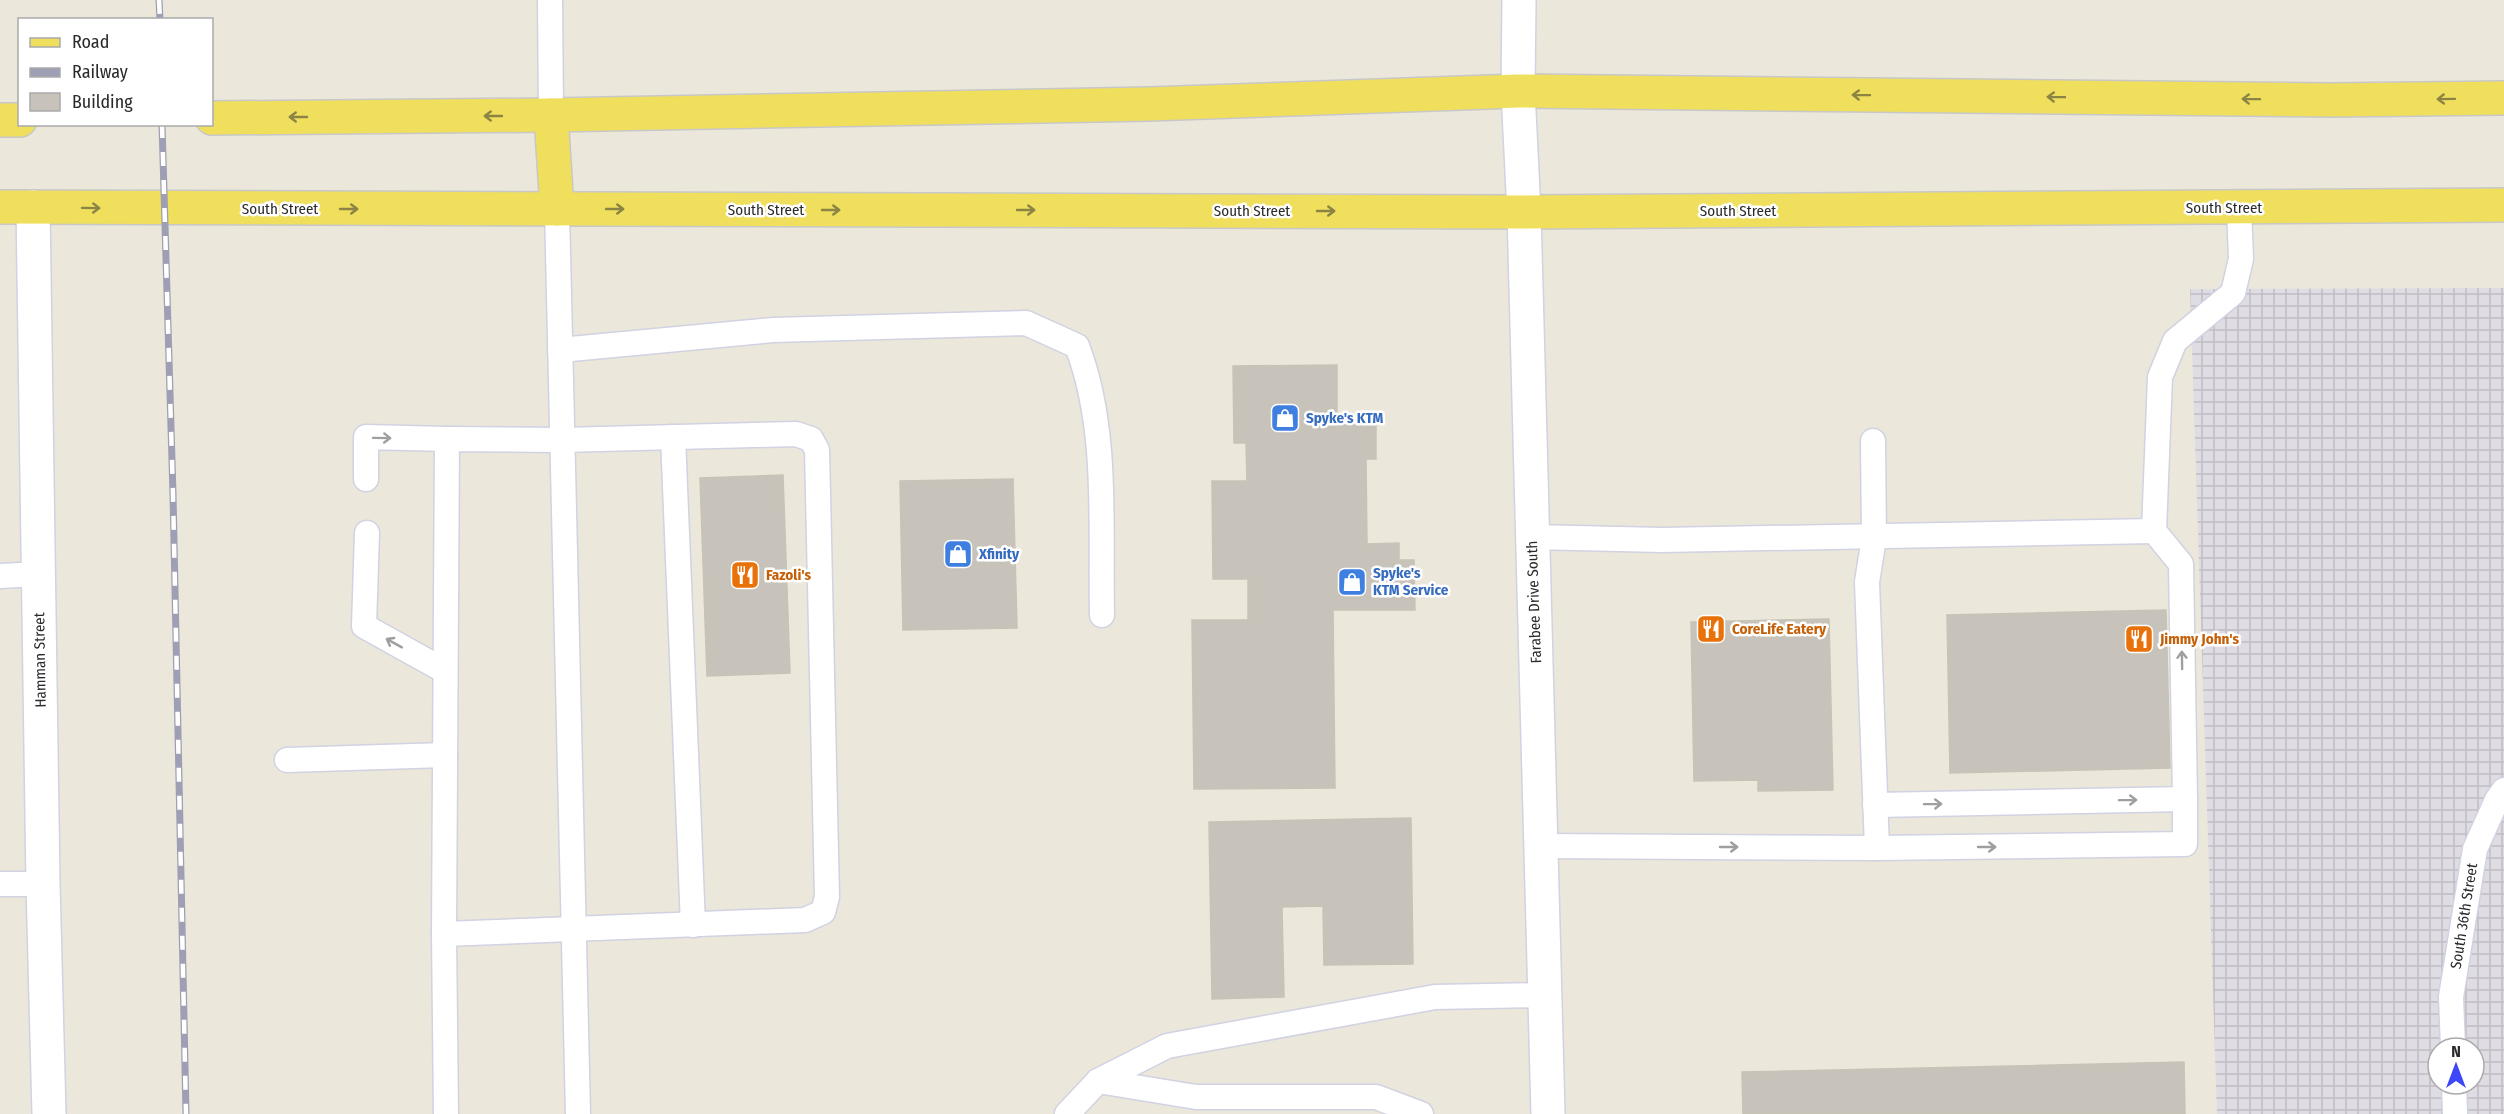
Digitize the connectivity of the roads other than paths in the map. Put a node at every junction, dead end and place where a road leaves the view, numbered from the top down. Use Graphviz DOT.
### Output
graph roads {
  1 [pos="549,0"];
  2 [pos="1518,0"];
  3 [pos="1518,91"];
  4 [pos="2504,98"];
  5 [pos="551,115"];
  6 [pos="213,118"];
  7 [pos="0,120"];
  8 [pos="18,120"];
  9 [pos="2504,205"];
  10 [pos="0,207"];
  11 [pos="33,207"];
  12 [pos="2239,207"];
  13 [pos="557,209"];
  14 [pos="1524,212"];
  15 [pos="560,350"];
  16 [pos="674,437"];
  17 [pos="447,439"];
  18 [pos="562,440"];
  19 [pos="1873,441"];
  20 [pos="366,479"];
  21 [pos="2154,531"];
  22 [pos="367,533"];
  23 [pos="1532,537"];
  24 [pos="1874,538"];
  25 [pos="38,574"];
  26 [pos="0,576"];
  27 [pos="1102,615"];
  28 [pos="445,671"];
  29 [pos="445,755"];
  30 [pos="287,760"];
  31 [pos="2504,790"];
  32 [pos="2185,799"];
  33 [pos="1875,805"];
  34 [pos="1541,846"];
  35 [pos="1877,848"];
  36 [pos="0,884"];
  37 [pos="43,884"];
  38 [pos="693,925"];
  39 [pos="574,930"];
  40 [pos="444,934"];
  41 [pos="1545,995"];
  42 [pos="2453,1036"];
  43 [pos="1098,1081"];
  44 [pos="2454,1096"];
  45 [pos="49,1114"];
  46 [pos="446,1114"];
  47 [pos="578,1114"];
  48 [pos="1067,1114"];
  49 [pos="1421,1114"];
  50 [pos="1548,1114"];
  51 [pos="2455,1114"];
  1 -- 5 [label="lane"];
  2 -- 3 [label="street, Farabee Drive South"];
  4 -- 3 [label="main road, one-way"];
  3 -- 5 [label="main road"];
  3 -- 14 [label="street, Farabee Drive South"];
  5 -- 6 [label="main road, one-way"];
  5 -- 13 [label="main road"];
  7 -- 8 [label="main road"];
  9 -- 12 [label="main road, South Street"];
  10 -- 11 [label="main road, South Street"];
  11 -- 13 [label="main road, South Street, one-way"];
  11 -- 25 [label="street, Hamman Street"];
  12 -- 14 [label="main road, South Street"];
  12 -- 21 [label="lane"];
  13 -- 14 [label="main road, South Street, one-way"];
  13 -- 15 [label="lane"];
  14 -- 23 [label="street, Farabee Drive South"];
  15 -- 18 [label="lane"];
  15 -- 27 [label="lane"];
  16 -- 18 [label="lane"];
  16 -- 38 [label="lane"];
  16 -- 38 [label="lane"];
  17 -- 18 [label="lane"];
  20 -- 17 [label="lane, one-way"];
  17 -- 28 [label="lane"];
  18 -- 39 [label="lane"];
  19 -- 24 [label="lane"];
  21 -- 24 [label="lane"];
  32 -- 21 [label="lane, one-way"];
  28 -- 22 [label="lane, one-way"];
  23 -- 24 [label="lane"];
  23 -- 34 [label="street, Farabee Drive South"];
  24 -- 33 [label="lane"];
  25 -- 26 [label="lane"];
  25 -- 37 [label="street, Hamman Street"];
  28 -- 29 [label="lane"];
  29 -- 30 [label="lane"];
  29 -- 40 [label="lane"];
  31 -- 42 [label="lane, South 36th Street"];
  33 -- 32 [label="lane, one-way"];
  35 -- 32 [label="lane, one-way"];
  33 -- 35 [label="lane"];
  34 -- 35 [label="lane, one-way"];
  34 -- 41 [label="street, Farabee Drive South"];
  36 -- 37 [label="lane"];
  37 -- 45 [label="street, Hamman Street"];
  38 -- 39 [label="lane"];
  39 -- 40 [label="lane"];
  39 -- 47 [label="lane"];
  40 -- 46 [label="lane"];
  41 -- 43 [label="lane"];
  41 -- 50 [label="street, Farabee Drive South"];
  43 -- 48 [label="lane"];
  43 -- 49 [label="lane"];
  44 -- 51 [label="lane"];
}
